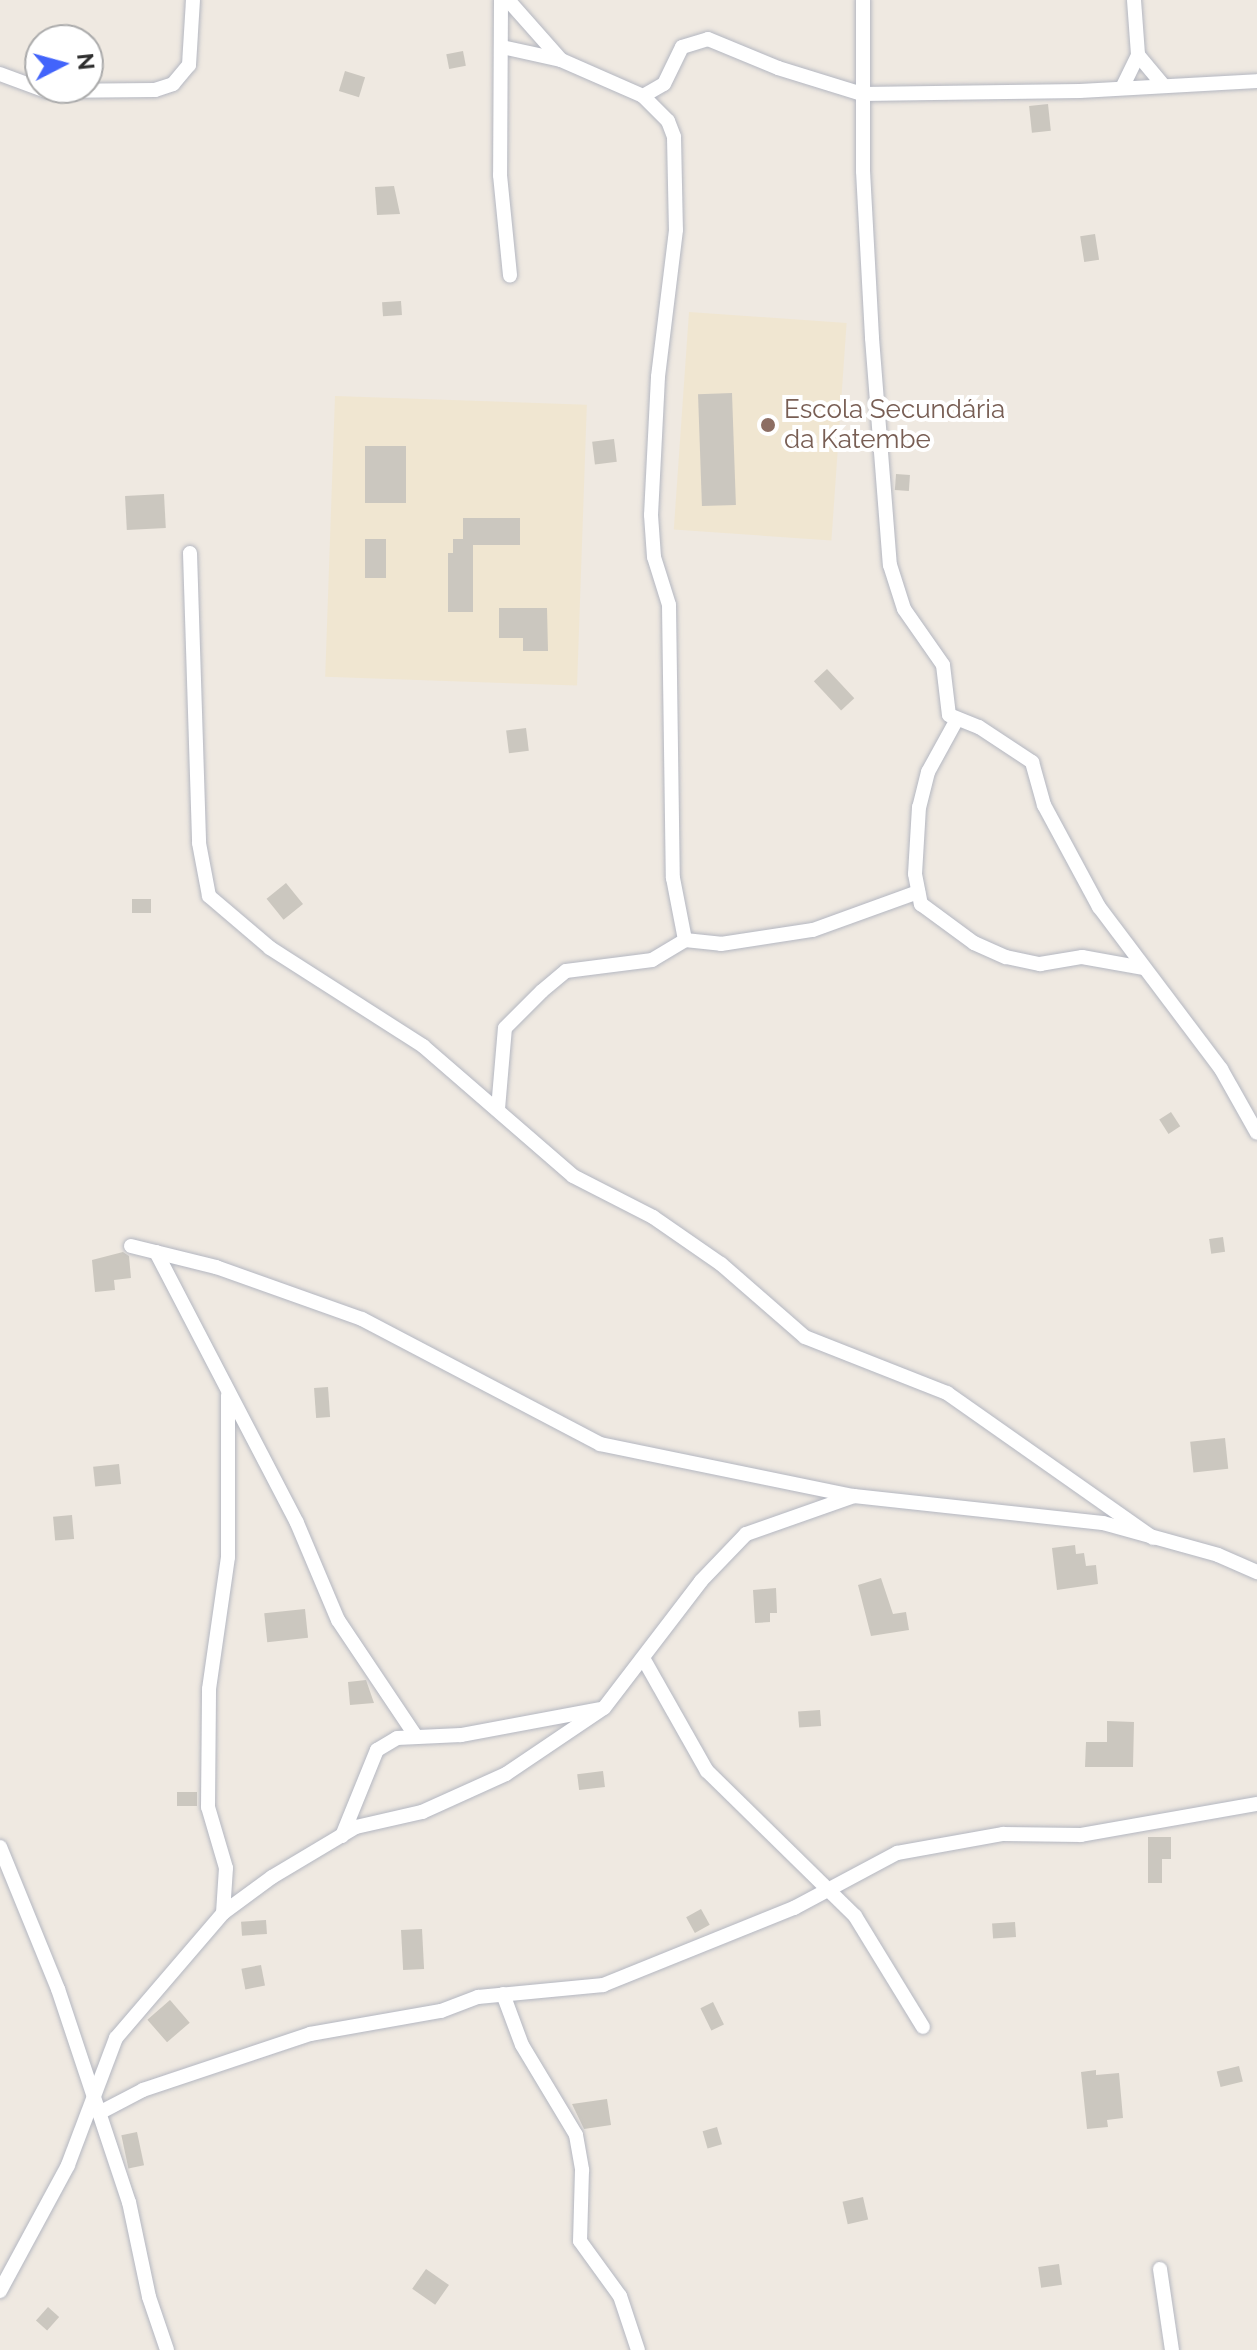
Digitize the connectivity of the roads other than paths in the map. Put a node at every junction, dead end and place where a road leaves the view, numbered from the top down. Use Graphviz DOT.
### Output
graph roads {
  1 [pos="193,0"];
  2 [pos="501,0"];
  3 [pos="508,0"];
  4 [pos="863,0"];
  5 [pos="1134,0"];
  6 [pos="502,47"];
  7 [pos="1138,55"];
  8 [pos="561,60"];
  9 [pos="0,74"];
  10 [pos="1257,81"];
  11 [pos="1164,86"];
  12 [pos="1122,88"];
  13 [pos="862,94"];
  14 [pos="643,96"];
  15 [pos="510,276"];
  16 [pos="190,553"];
  17 [pos="956,721"];
  18 [pos="918,892"];
  19 [pos="685,940"];
  20 [pos="1144,968"];
  21 [pos="498,1109"];
  22 [pos="1257,1133"];
  23 [pos="131,1246"];
  24 [pos="156,1252"];
  25 [pos="228,1393"];
  26 [pos="854,1496"];
  27 [pos="1153,1538"];
  28 [pos="1257,1572"];
  29 [pos="643,1658"];
  30 [pos="604,1708"];
  31 [pos="415,1735"];
  32 [pos="1257,1804"];
  33 [pos="342,1836"];
  34 [pos="0,1847"];
  35 [pos="824,1889"];
  36 [pos="223,1913"];
  37 [pos="503,1994"];
  38 [pos="923,2027"];
  39 [pos="92,2093"];
  40 [pos="99,2113"];
  41 [pos="1160,2269"];
  42 [pos="0,2291"];
  43 [pos="167,2350"];
  44 [pos="638,2350"];
  45 [pos="1172,2350"];
  1 -- 9 [label="street"];
  2 -- 6 [label="street"];
  3 -- 8 [label="street"];
  4 -- 13 [label="street"];
  5 -- 7 [label="street"];
  6 -- 8 [label="street"];
  6 -- 15 [label="street"];
  7 -- 11 [label="street"];
  7 -- 12 [label="street"];
  8 -- 14 [label="street"];
  10 -- 11 [label="street"];
  11 -- 12 [label="street"];
  12 -- 13 [label="street"];
  13 -- 14 [label="street"];
  13 -- 17 [label="street"];
  14 -- 19 [label="street"];
  16 -- 21 [label="street"];
  17 -- 18 [label="street"];
  17 -- 20 [label="street"];
  18 -- 19 [label="street"];
  18 -- 20 [label="street"];
  19 -- 21 [label="street"];
  20 -- 22 [label="street"];
  21 -- 27 [label="street"];
  23 -- 24 [label="street"];
  24 -- 25 [label="street"];
  24 -- 26 [label="street"];
  25 -- 31 [label="street"];
  25 -- 36 [label="street"];
  26 -- 27 [label="street"];
  26 -- 29 [label="street"];
  27 -- 28 [label="street"];
  29 -- 30 [label="street"];
  29 -- 35 [label="street"];
  30 -- 31 [label="street"];
  30 -- 33 [label="street"];
  31 -- 33 [label="street"];
  32 -- 35 [label="street"];
  33 -- 36 [label="street"];
  34 -- 39 [label="street"];
  35 -- 37 [label="street"];
  35 -- 38 [label="street"];
  36 -- 39 [label="street"];
  37 -- 40 [label="street"];
  37 -- 44 [label="street"];
  39 -- 40 [label="street"];
  39 -- 42 [label="street"];
  40 -- 43 [label="street"];
  41 -- 45 [label="street"];
}
